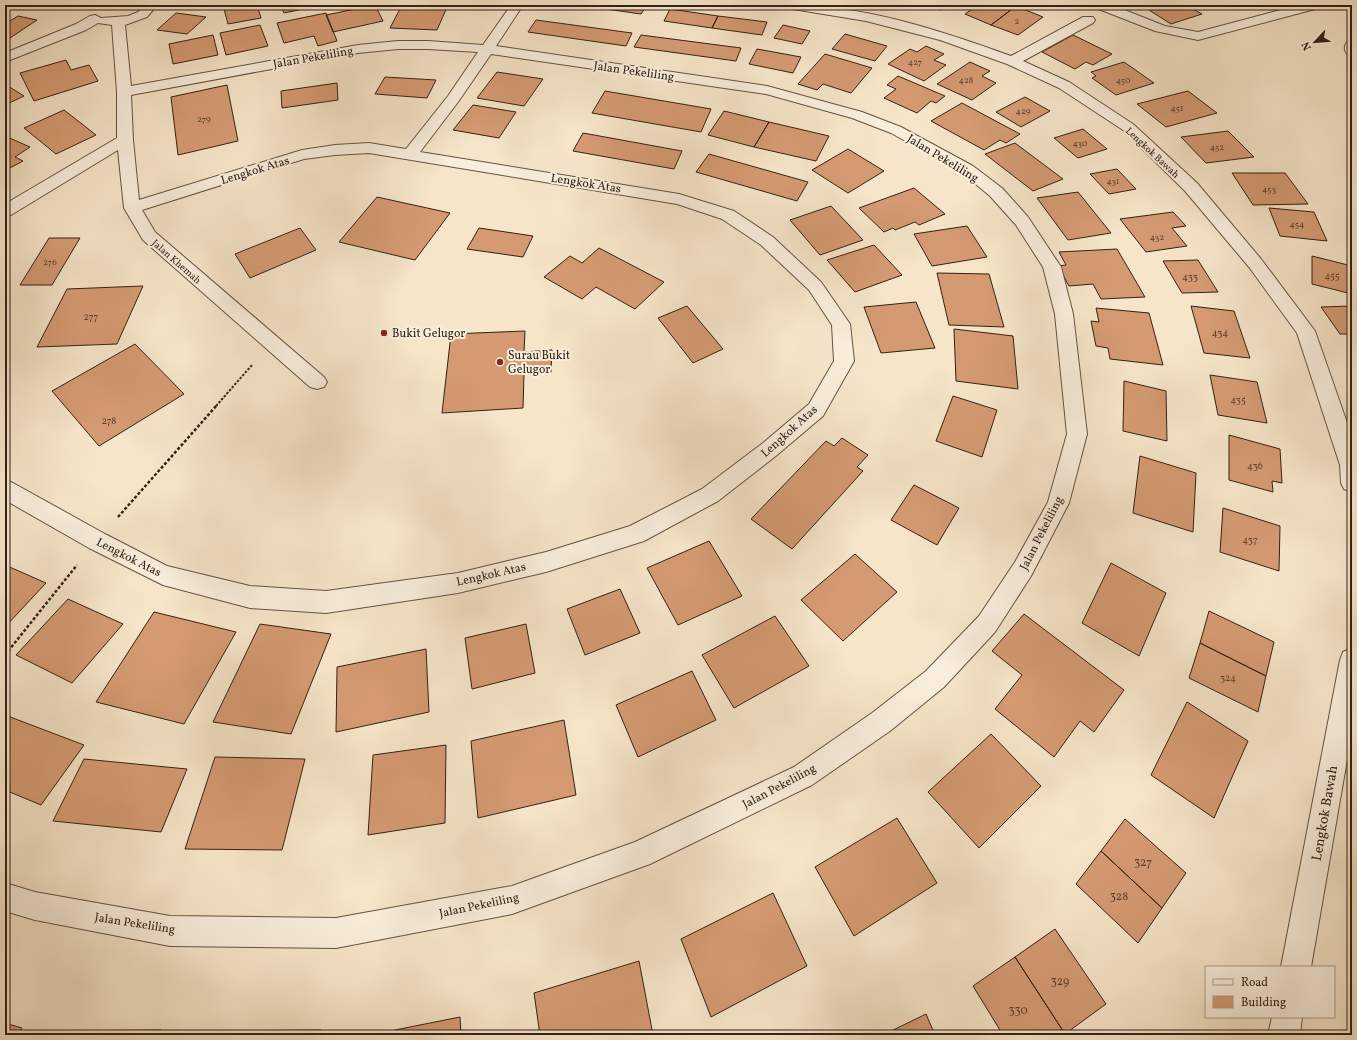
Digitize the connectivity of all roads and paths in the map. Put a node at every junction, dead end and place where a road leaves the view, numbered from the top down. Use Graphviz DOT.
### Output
graph roads {
  1 [pos="151,5"];
  2 [pos="518,5"];
  3 [pos="793,5"];
  4 [pos="1101,5"];
  5 [pos="1314,5"];
  6 [pos="1088,20"];
  7 [pos="118,22"];
  8 [pos="1352,45"];
  9 [pos="488,49"];
  10 [pos="1352,51"];
  11 [pos="5,58"];
  12 [pos="1012,61"];
  13 [pos="124,92"];
  14 [pos="125,140"];
  15 [pos="410,154"];
  16 [pos="132,208"];
  17 [pos="5,211"];
  18 [pos="248,369"];
  19 [pos="317,382"];
  20 [pos="1352,483"];
  21 [pos="5,489"];
  22 [pos="97,541"];
  23 [pos="5,655"];
  24 [pos="1352,660"];
  25 [pos="5,897"];
  26 [pos="1296,966"];
  27 [pos="1287,1018"];
  28 [pos="1284,1035"];
  1 -- 7 [label="street"];
  2 -- 9 [label="street"];
  3 -- 12 [label="street, Lengkok Bawah"];
  4 -- 5 [label="street"];
  6 -- 12 [label="street"];
  7 -- 11 [label="street"];
  7 -- 13 [label="street, Jalan Khemah"];
  8 -- 10 [label="street"];
  9 -- 13 [label="street, Jalan Pekeliling"];
  9 -- 15 [label="street"];
  9 -- 25 [label="street, Jalan Pekeliling"];
  12 -- 20 [label="street, Lengkok Bawah"];
  13 -- 14 [label="street, Jalan Khemah"];
  14 -- 16 [label="street, Jalan Khemah"];
  14 -- 17 [label="street"];
  15 -- 16 [label="street, Lengkok Atas"];
  15 -- 22 [label="street, Lengkok Atas"];
  16 -- 19 [label="street, Jalan Khemah"];
  18 -- 22 [label="path"];
  21 -- 22 [label="street, Lengkok Atas"];
  22 -- 23 [label="path"];
  24 -- 26 [label="street, Lengkok Bawah"];
  27 -- 28 [label="street"];
}
